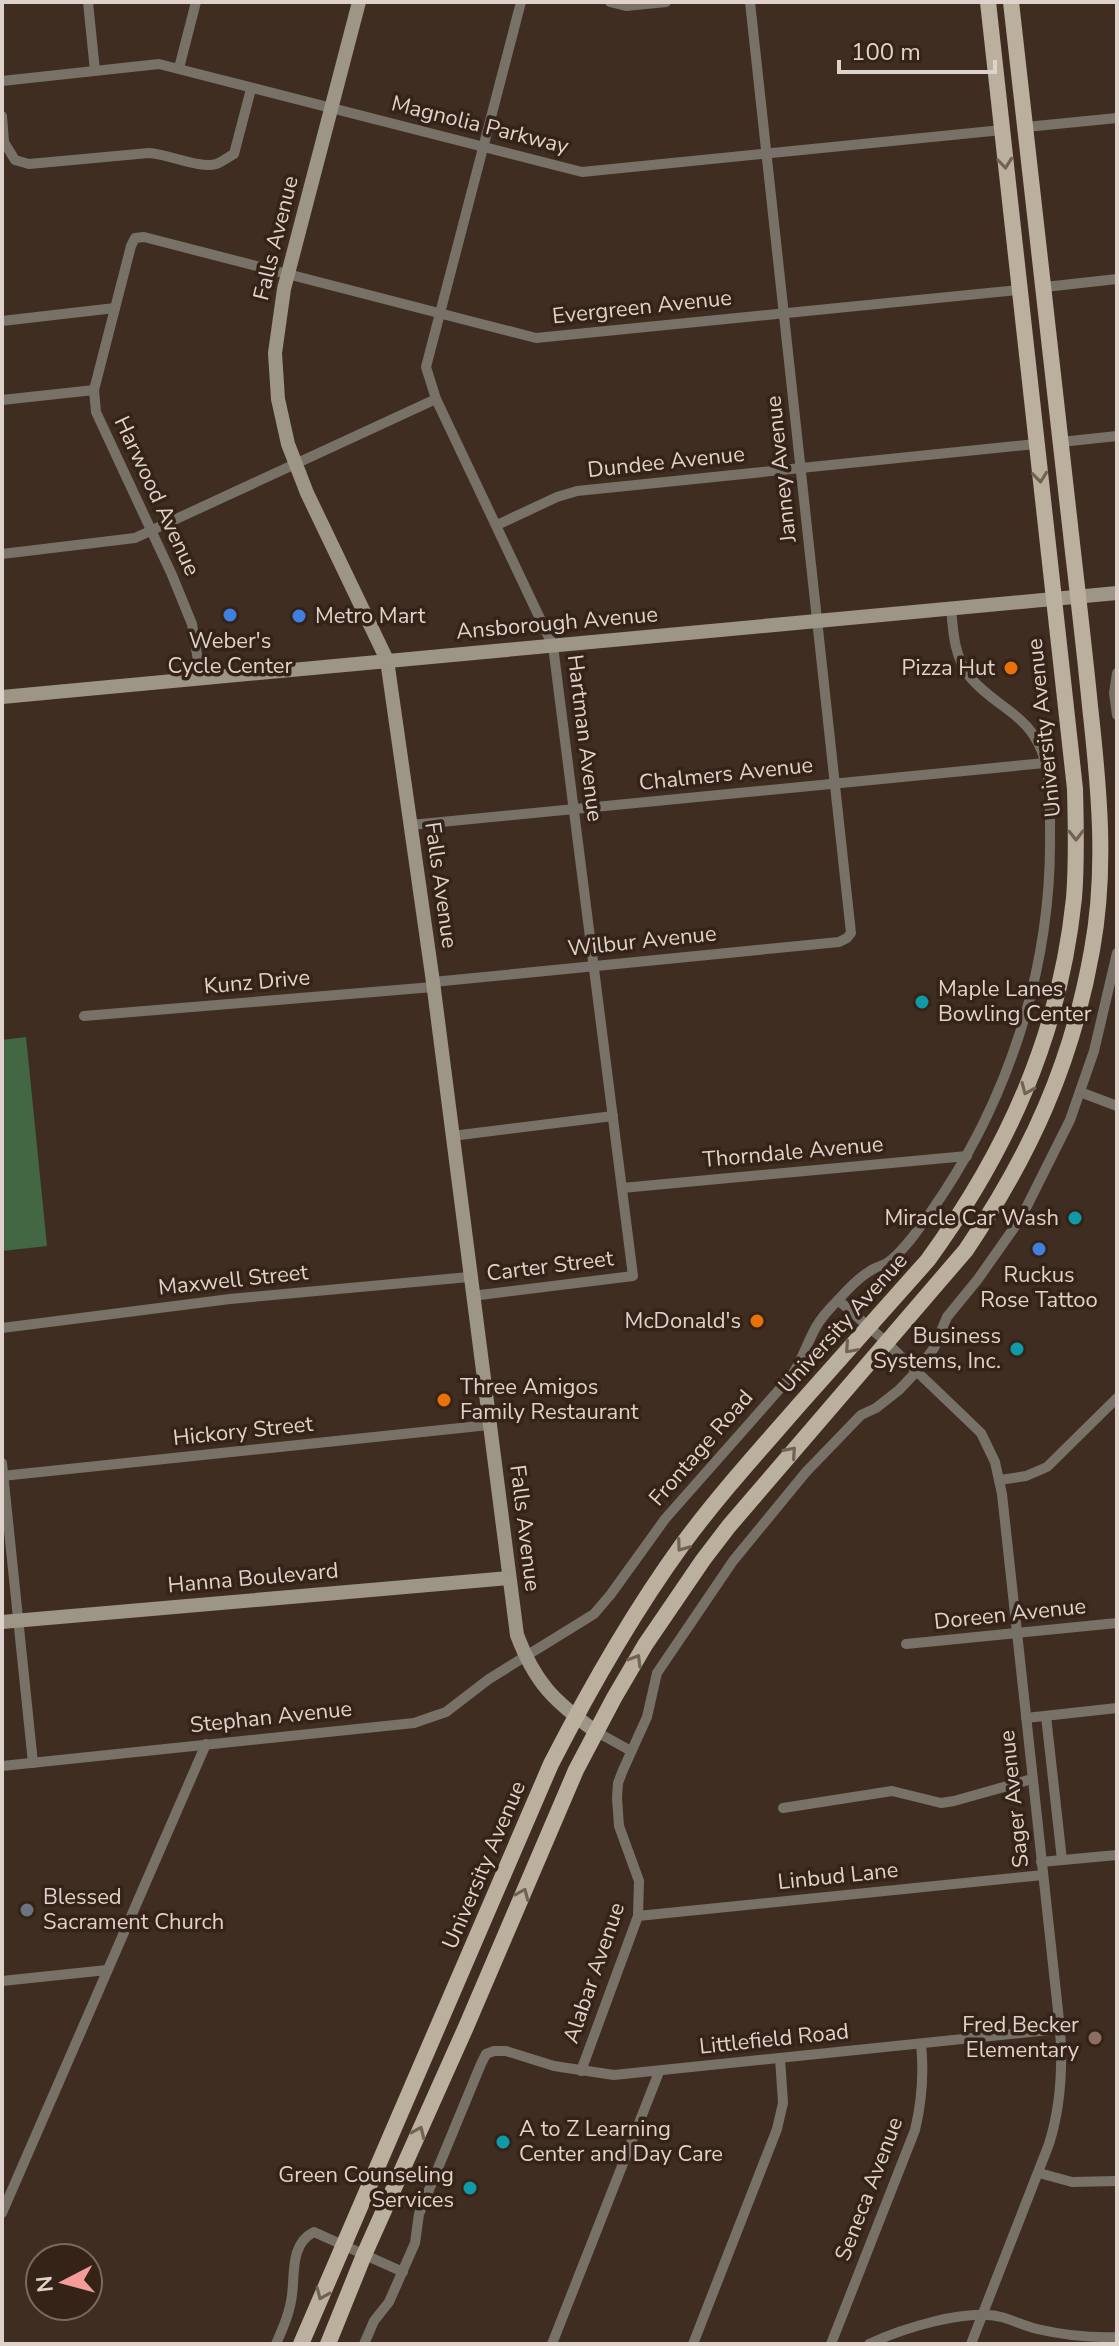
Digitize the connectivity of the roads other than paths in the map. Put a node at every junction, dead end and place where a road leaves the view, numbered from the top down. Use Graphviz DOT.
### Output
graph roads {
  1 [pos="88,2"];
  2 [pos="196,2"];
  3 [pos="359,2"];
  4 [pos="521,2"];
  5 [pos="610,2"];
  6 [pos="666,2"];
  7 [pos="750,2"];
  8 [pos="988,2"];
  9 [pos="1011,2"];
  10 [pos="179,68"];
  11 [pos="95,71"];
  12 [pos="2,81"];
  13 [pos="251,89"];
  14 [pos="331,109"];
  15 [pos="2,116"];
  16 [pos="1117,118"];
  17 [pos="1026,127"];
  18 [pos="1002,130"];
  19 [pos="484,147"];
  20 [pos="767,153"];
  21 [pos="135,238"];
  22 [pos="288,274"];
  23 [pos="1117,279"];
  24 [pos="1045,287"];
  25 [pos="1019,290"];
  26 [pos="115,308"];
  27 [pos="784,312"];
  28 [pos="440,313"];
  29 [pos="2,321"];
  30 [pos="94,390"];
  31 [pos="436,399"];
  32 [pos="2,400"];
  33 [pos="1117,436"];
  34 [pos="1061,442"];
  35 [pos="1036,444"];
  36 [pos="295,465"];
  37 [pos="801,468"];
  38 [pos="497,525"];
  39 [pos="152,532"];
  40 [pos="2,554"];
  41 [pos="1117,593"];
  42 [pos="1078,596"];
  43 [pos="1053,598"];
  44 [pos="951,607"];
  45 [pos="818,620"];
  46 [pos="553,646"];
  47 [pos="387,660"];
  48 [pos="1117,673"];
  49 [pos="201,679"];
  50 [pos="2,697"];
  51 [pos="1117,715"];
  52 [pos="1045,763"];
  53 [pos="836,783"];
  54 [pos="574,809"];
  55 [pos="411,825"];
  56 [pos="851,933"];
  57 [pos="1117,953"];
  58 [pos="594,965"];
  59 [pos="433,985"];
  60 [pos="84,1016"];
  61 [pos="1080,1092"];
  62 [pos="1117,1106"];
  63 [pos="613,1116"];
  64 [pos="452,1136"];
  65 [pos="967,1156"];
  66 [pos="622,1188"];
  67 [pos="633,1276"];
  68 [pos="469,1277"];
  69 [pos="472,1296"];
  70 [pos="838,1300"];
  71 [pos="869,1327"];
  72 [pos="2,1328"];
  73 [pos="885,1341"];
  74 [pos="916,1372"];
  75 [pos="1117,1398"];
  76 [pos="489,1425"];
  77 [pos="2,1463"];
  78 [pos="3,1476"];
  79 [pos="1000,1480"];
  80 [pos="509,1578"];
  81 [pos="18,1620"];
  82 [pos="2,1622"];
  83 [pos="1117,1623"];
  84 [pos="1017,1633"];
  85 [pos="906,1644"];
  86 [pos="525,1655"];
  87 [pos="1117,1708"];
  88 [pos="575,1716"];
  89 [pos="1046,1716"];
  90 [pos="1026,1718"];
  91 [pos="595,1731"];
  92 [pos="206,1744"];
  93 [pos="631,1751"];
  94 [pos="33,1763"];
  95 [pos="2,1766"];
  96 [pos="1032,1779"];
  97 [pos="783,1808"];
  98 [pos="1117,1855"];
  99 [pos="1062,1860"];
  100 [pos="1041,1862"];
  101 [pos="1043,1875"];
  102 [pos="638,1916"];
  103 [pos="107,1970"];
  104 [pos="2,1981"];
  105 [pos="1060,2029"];
  106 [pos="921,2044"];
  107 [pos="780,2058"];
  108 [pos="581,2071"];
  109 [pos="659,2072"];
  110 [pos="1039,2173"];
  111 [pos="2,2179"];
  112 [pos="1117,2181"];
  113 [pos="15,2184"];
  114 [pos="2,2213"];
  115 [pos="343,2245"];
  116 [pos="364,2255"];
  117 [pos="403,2272"];
  118 [pos="982,2316"];
  119 [pos="1117,2337"];
  120 [pos="276,2344"];
  121 [pos="301,2344"];
  122 [pos="328,2344"];
  123 [pos="364,2344"];
  124 [pos="552,2344"];
  125 [pos="693,2344"];
  126 [pos="831,2344"];
  127 [pos="869,2344"];
  128 [pos="971,2344"];
  1 -- 11 [label="street"];
  2 -- 10 [label="street"];
  3 -- 14 [label="street, Falls Avenue"];
  4 -- 19 [label="street, Hartman Avenue"];
  5 -- 6 [label="street"];
  7 -- 20 [label="street, Janney Avenue"];
  8 -- 18 [label="main road, University Avenue"];
  9 -- 17 [label="main road, University Avenue"];
  10 -- 11 [label="street, Magnolia Parkway"];
  10 -- 13 [label="street, Magnolia Parkway"];
  11 -- 12 [label="street, Magnolia Parkway"];
  13 -- 14 [label="street, Magnolia Parkway"];
  13 -- 15 [label="street"];
  14 -- 19 [label="street, Magnolia Parkway"];
  14 -- 22 [label="street, Falls Avenue"];
  16 -- 17 [label="street"];
  17 -- 24 [label="main road, University Avenue"];
  18 -- 20 [label="street, Magnolia Parkway"];
  18 -- 25 [label="main road, University Avenue, one-way"];
  19 -- 20 [label="street, Magnolia Parkway"];
  19 -- 28 [label="street, Hartman Avenue"];
  20 -- 27 [label="street, Janney Avenue"];
  21 -- 22 [label="street, Evergreen Avenue"];
  21 -- 26 [label="street, Harwood Avenue"];
  22 -- 28 [label="street, Evergreen Avenue"];
  22 -- 36 [label="street, Falls Avenue"];
  23 -- 24 [label="street"];
  24 -- 34 [label="main road, University Avenue"];
  25 -- 27 [label="street, Evergreen Avenue"];
  25 -- 35 [label="main road, University Avenue"];
  26 -- 29 [label="street"];
  26 -- 30 [label="street, Harwood Avenue"];
  27 -- 28 [label="street, Evergreen Avenue"];
  27 -- 37 [label="street, Janney Avenue"];
  28 -- 31 [label="street, Hartman Avenue"];
  30 -- 32 [label="street"];
  30 -- 39 [label="street, Harwood Avenue"];
  31 -- 36 [label="street"];
  31 -- 38 [label="street, Hartman Avenue"];
  33 -- 34 [label="street"];
  34 -- 42 [label="main road, University Avenue"];
  35 -- 37 [label="street, Dundee Avenue"];
  35 -- 43 [label="main road, University Avenue, one-way"];
  36 -- 39 [label="street"];
  36 -- 47 [label="street, Falls Avenue"];
  37 -- 38 [label="street, Dundee Avenue"];
  37 -- 45 [label="street, Janney Avenue"];
  38 -- 46 [label="street, Hartman Avenue"];
  39 -- 40 [label="street"];
  39 -- 49 [label="street, Harwood Avenue"];
  41 -- 42 [label="street, Ansborough Avenue"];
  42 -- 43 [label="street, Ansborough Avenue"];
  42 -- 73 [label="main road, University Avenue"];
  43 -- 44 [label="street, Ansborough Avenue"];
  43 -- 71 [label="main road, University Avenue, one-way"];
  44 -- 45 [label="street, Ansborough Avenue"];
  44 -- 52 [label="street, Frontage Road"];
  45 -- 46 [label="street, Ansborough Avenue"];
  45 -- 53 [label="street, Janney Avenue"];
  46 -- 47 [label="street, Ansborough Avenue"];
  46 -- 54 [label="street, Hartman Avenue"];
  47 -- 49 [label="street, Ansborough Avenue"];
  47 -- 55 [label="street, Falls Avenue"];
  48 -- 51 [label="street"];
  49 -- 50 [label="street, Ansborough Avenue"];
  52 -- 53 [label="street, Chalmers Avenue"];
  52 -- 65 [label="street, Frontage Road"];
  53 -- 54 [label="street, Chalmers Avenue"];
  53 -- 56 [label="street, Janney Avenue"];
  54 -- 55 [label="street, Chalmers Avenue"];
  54 -- 58 [label="street, Hartman Avenue"];
  55 -- 59 [label="street, Falls Avenue"];
  56 -- 58 [label="street, Wilbur Avenue"];
  57 -- 61 [label="street"];
  58 -- 59 [label="street, Wilbur Avenue"];
  58 -- 63 [label="street, Hartman Avenue"];
  59 -- 60 [label="street, Kunz Drive"];
  59 -- 64 [label="street, Falls Avenue"];
  61 -- 62 [label="street"];
  61 -- 74 [label="street"];
  63 -- 64 [label="street"];
  63 -- 66 [label="street, Hartman Avenue"];
  64 -- 68 [label="street, Falls Avenue"];
  65 -- 66 [label="street, Thorndale Avenue"];
  65 -- 70 [label="street, Frontage Road"];
  66 -- 67 [label="street, Hartman Avenue"];
  67 -- 69 [label="street, Carter Street"];
  68 -- 69 [label="street, Falls Avenue"];
  68 -- 72 [label="street, Maxwell Street"];
  69 -- 76 [label="street, Falls Avenue"];
  70 -- 71 [label="street, Sager Avenue"];
  70 -- 86 [label="street, Frontage Road"];
  71 -- 73 [label="street, Sager Avenue"];
  71 -- 88 [label="main road, University Avenue, one-way"];
  73 -- 74 [label="street, Sager Avenue"];
  91 -- 73 [label="main road, University Avenue, one-way"];
  74 -- 79 [label="street, Sager Avenue"];
  74 -- 93 [label="street"];
  75 -- 79 [label="street"];
  76 -- 78 [label="street, Hickory Street"];
  76 -- 80 [label="street, Falls Avenue"];
  77 -- 78 [label="street"];
  78 -- 81 [label="street"];
  79 -- 84 [label="street, Sager Avenue"];
  80 -- 81 [label="street, Hanna Boulevard"];
  80 -- 86 [label="street, Falls Avenue"];
  81 -- 82 [label="street, Hanna Boulevard"];
  81 -- 94 [label="street"];
  83 -- 84 [label="street, Doreen Avenue"];
  84 -- 85 [label="street, Doreen Avenue"];
  84 -- 90 [label="street, Sager Avenue"];
  86 -- 88 [label="street, Falls Avenue"];
  86 -- 92 [label="street, Stephan Avenue"];
  87 -- 89 [label="street"];
  88 -- 91 [label="street, Falls Avenue"];
  88 -- 115 [label="main road, University Avenue"];
  89 -- 90 [label="street"];
  89 -- 99 [label="street"];
  90 -- 96 [label="street, Sager Avenue"];
  91 -- 93 [label="street, Falls Avenue"];
  116 -- 91 [label="main road, University Avenue, one-way"];
  92 -- 94 [label="street, Stephan Avenue"];
  92 -- 103 [label="street"];
  93 -- 102 [label="street, Alabar Avenue"];
  94 -- 95 [label="street, Stephan Avenue"];
  96 -- 97 [label="street"];
  96 -- 100 [label="street, Sager Avenue"];
  98 -- 99 [label="street"];
  99 -- 100 [label="street"];
  100 -- 101 [label="street, Sager Avenue"];
  101 -- 102 [label="street, Linbud Lane"];
  101 -- 105 [label="street, Sager Avenue"];
  102 -- 108 [label="street, Alabar Avenue"];
  103 -- 104 [label="street"];
  103 -- 113 [label="street"];
  105 -- 106 [label="street, Littlefield Road"];
  105 -- 110 [label="street, Sager Avenue"];
  106 -- 107 [label="street, Littlefield Road"];
  106 -- 126 [label="street, Seneca Avenue"];
  107 -- 109 [label="street, Littlefield Road"];
  107 -- 125 [label="street"];
  108 -- 109 [label="street, Littlefield Road"];
  108 -- 117 [label="street, Littlefield Road"];
  109 -- 124 [label="street"];
  110 -- 112 [label="street"];
  110 -- 118 [label="street, Sager Avenue"];
  111 -- 113 [label="street"];
  113 -- 114 [label="street"];
  115 -- 116 [label="street"];
  115 -- 120 [label="street"];
  115 -- 121 [label="main road, University Avenue, one-way"];
  116 -- 117 [label="street"];
  116 -- 122 [label="main road, University Avenue"];
  117 -- 123 [label="street"];
  118 -- 119 [label="street"];
  118 -- 127 [label="street"];
  118 -- 128 [label="street, Sager Avenue"];
}
